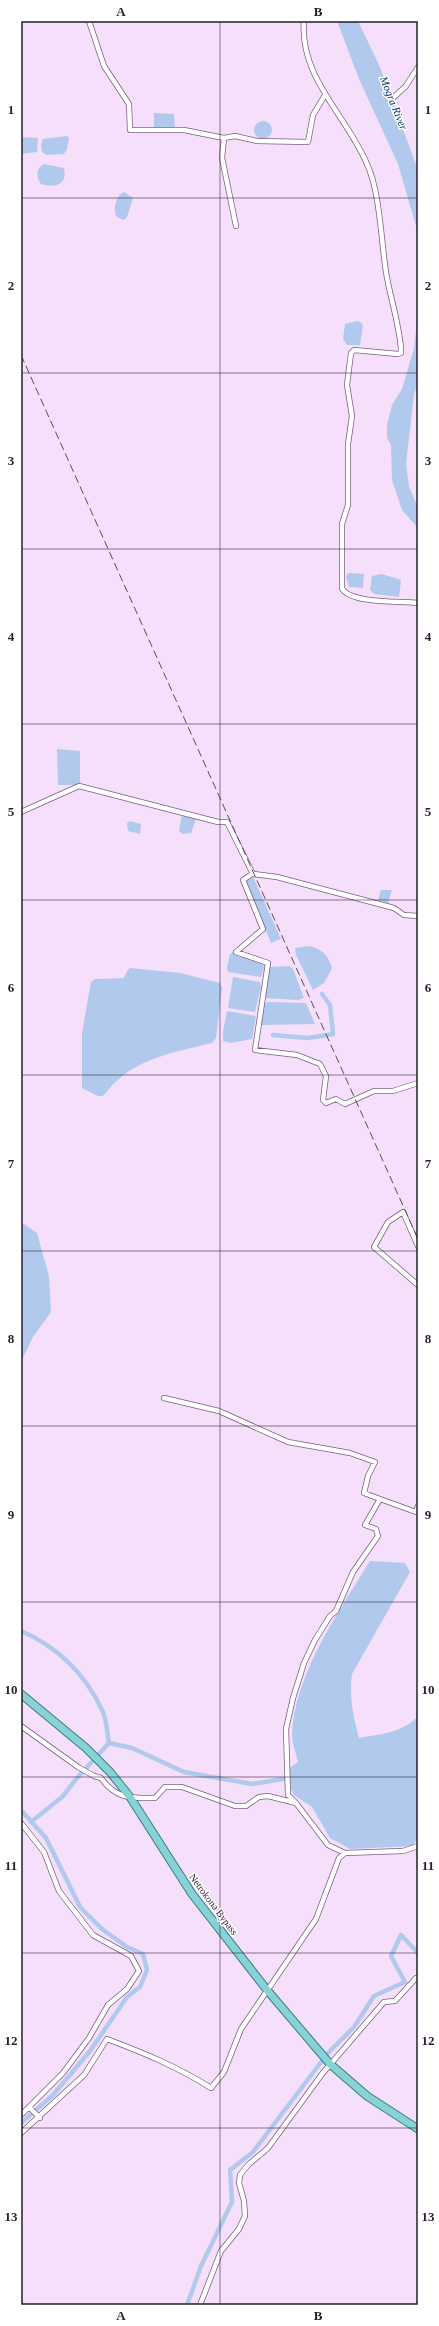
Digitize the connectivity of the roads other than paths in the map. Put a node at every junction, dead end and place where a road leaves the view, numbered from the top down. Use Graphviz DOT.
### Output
graph roads {
  1 [pos="89,21"];
  2 [pos="304,21"];
  3 [pos="418,67"];
  4 [pos="325,95"];
  5 [pos="393,98"];
  6 [pos="224,138"];
  7 [pos="236,226"];
  8 [pos="418,603"];
  9 [pos="21,812"];
  10 [pos="252,874"];
  11 [pos="418,916"];
  12 [pos="418,1083"];
  13 [pos="418,1246"];
  14 [pos="418,1285"];
  15 [pos="164,1398"];
  16 [pos="380,1499"];
  17 [pos="418,1506"];
  18 [pos="21,1694"];
  19 [pos="21,1726"];
  20 [pos="130,1797"];
  21 [pos="296,1803"];
  22 [pos="21,1823"];
  23 [pos="418,1846"];
  24 [pos="345,1854"];
  25 [pos="418,1979"];
  26 [pos="267,1990"];
  27 [pos="330,2064"];
  28 [pos="30,2108"];
  29 [pos="21,2115"];
  30 [pos="40,2118"];
  31 [pos="418,2128"];
  32 [pos="21,2133"];
  33 [pos="200,2305"];
  1 -- 6 [label="street"];
  2 -- 4 [label="street"];
  3 -- 5 [label="street"];
  4 -- 6 [label="street"];
  4 -- 8 [label="street"];
  6 -- 7 [label="street"];
  9 -- 10 [label="street"];
  10 -- 11 [label="street"];
  10 -- 12 [label="street"];
  13 -- 14 [label="street"];
  15 -- 16 [label="street"];
  16 -- 17 [label="street"];
  16 -- 21 [label="street"];
  18 -- 20 [label="main road, Netrokona Bypass"];
  19 -- 20 [label="street"];
  20 -- 21 [label="street"];
  20 -- 26 [label="main road, Netrokona Bypass"];
  21 -- 24 [label="street"];
  22 -- 28 [label="street"];
  23 -- 24 [label="street"];
  24 -- 26 [label="street"];
  25 -- 27 [label="street"];
  26 -- 27 [label="main road, Netrokona Bypass"];
  26 -- 30 [label="street"];
  27 -- 31 [label="main road"];
  27 -- 33 [label="street"];
  28 -- 29 [label="street"];
  28 -- 30 [label="street"];
  30 -- 32 [label="street"];
}
